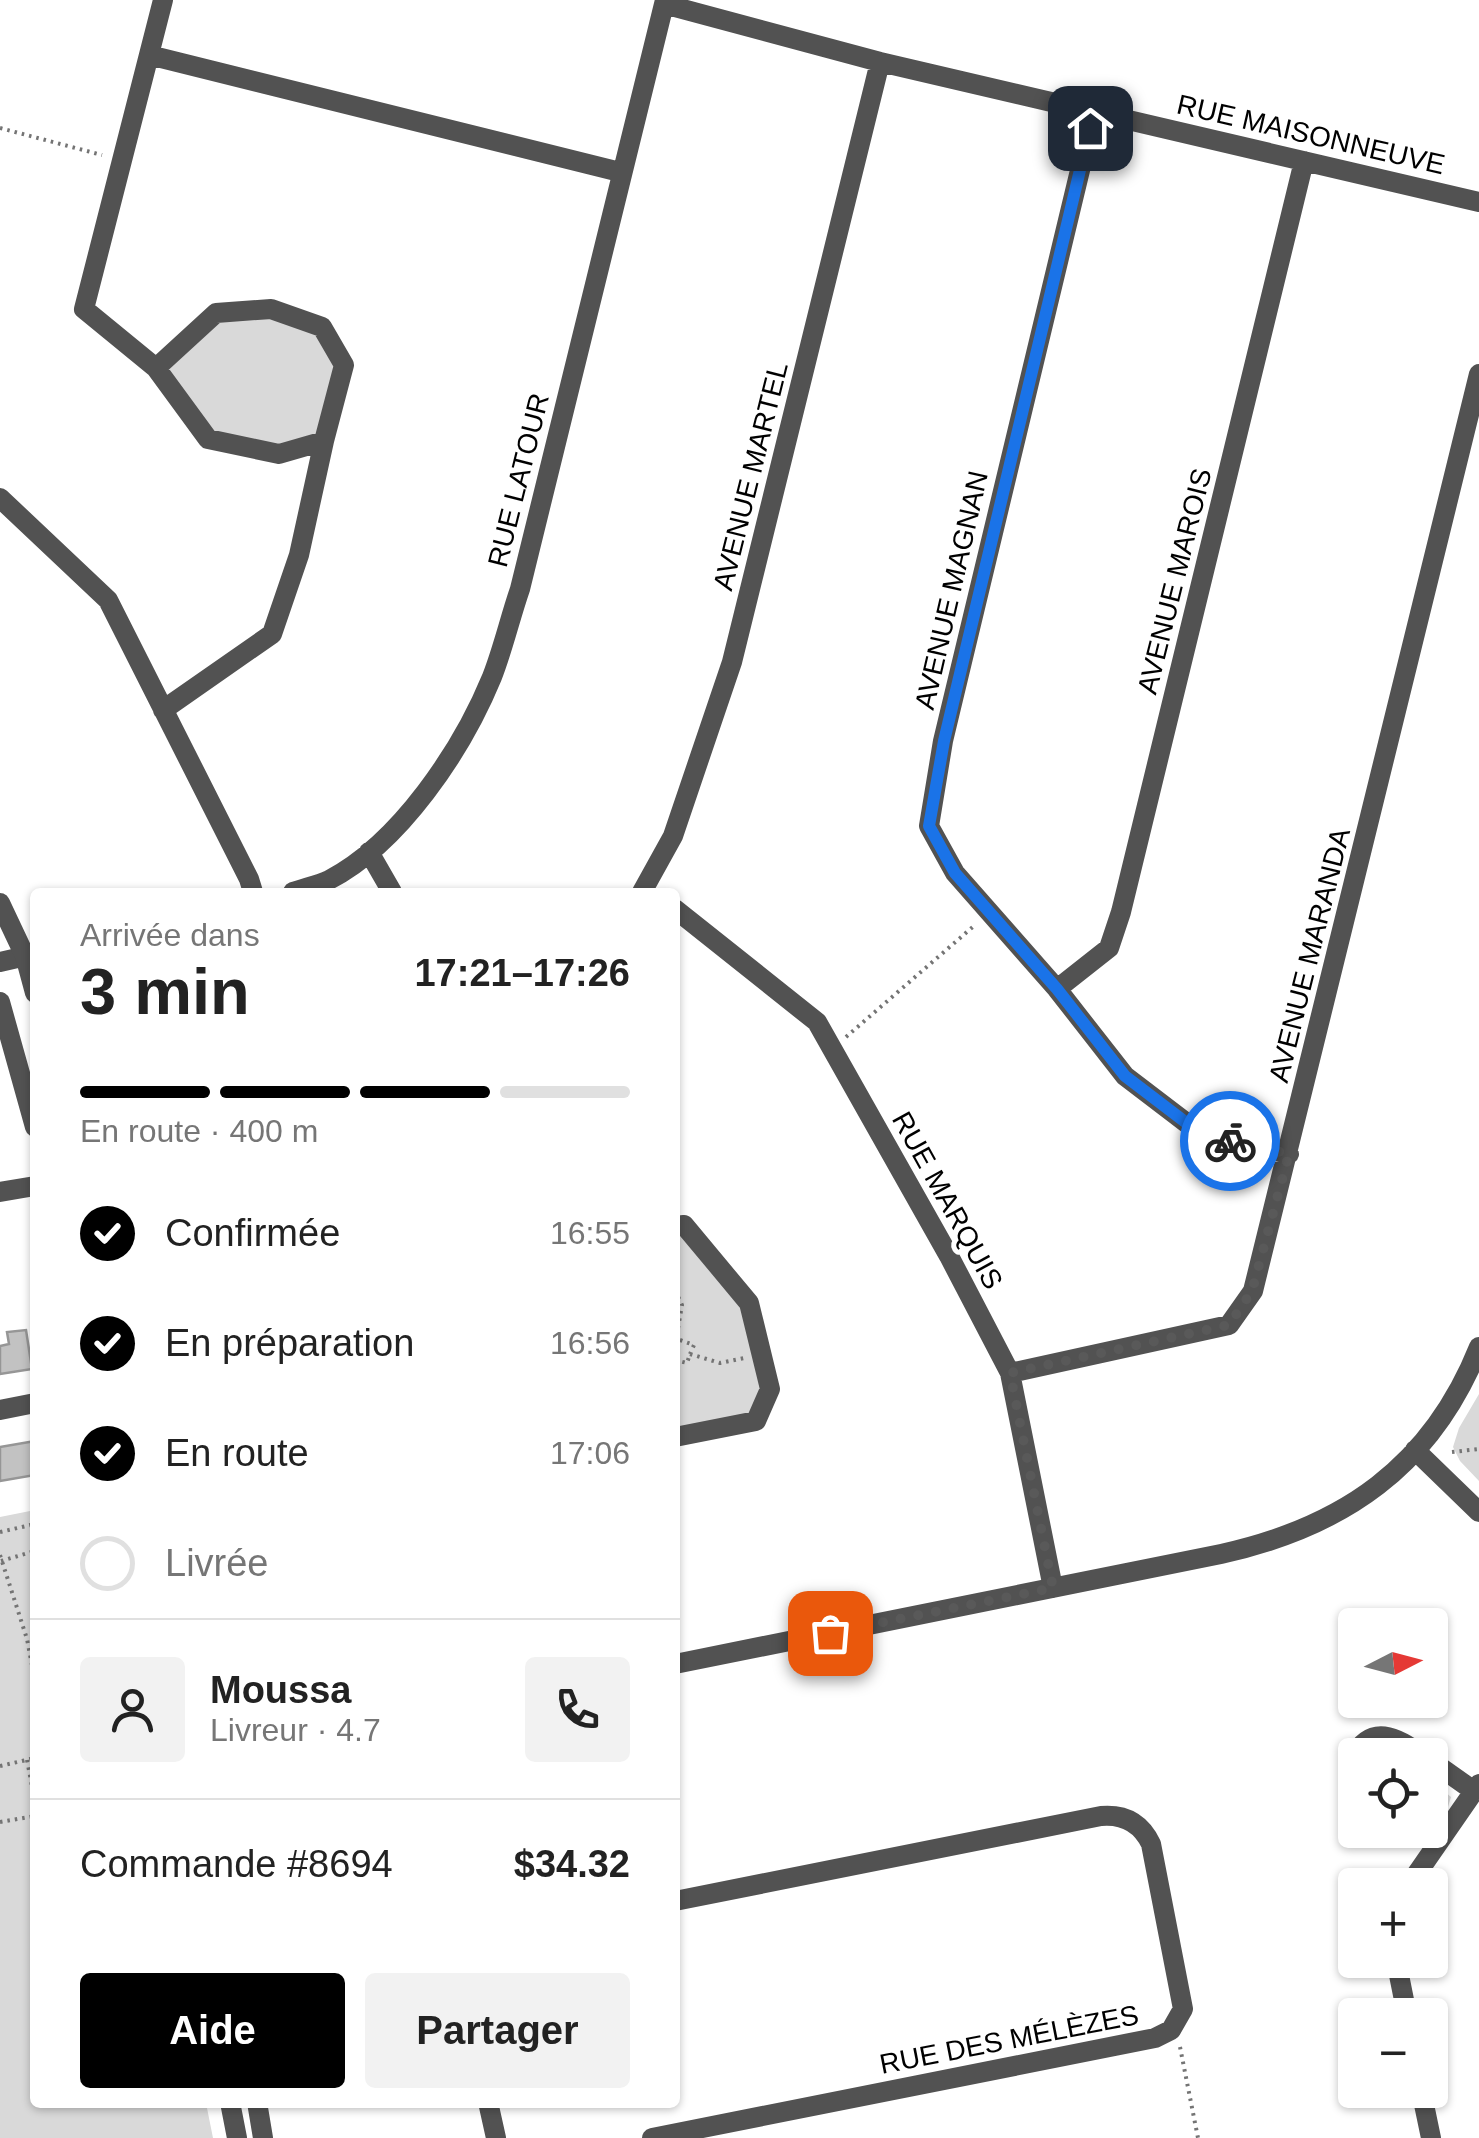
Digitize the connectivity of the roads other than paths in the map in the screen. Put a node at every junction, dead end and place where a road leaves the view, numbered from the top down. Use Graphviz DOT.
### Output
graph roads {
  1 [pos="163,0"];
  2 [pos="664,2"];
  3 [pos="149,55"];
  4 [pos="880,62"];
  5 [pos="1094,112"];
  6 [pos="1304,161"];
  7 [pos="620,172"];
  8 [pos="1479,202"];
  9 [pos="156,368"];
  10 [pos="1479,374"];
  11 [pos="324,440"];
  12 [pos="0,498"];
  13 [pos="163,710"];
  14 [pos="369,852"];
  15 [pos="252,888"];
  16 [pos="304,888"];
  17 [pos="390,888"];
  18 [pos="649,888"];
  19 [pos="0,903"];
  20 [pos="680,913"];
  21 [pos="30,955"];
  22 [pos="0,962"];
  23 [pos="1057,989"];
  24 [pos="0,1002"];
  25 [pos="30,1109"];
  26 [pos="1289,1154"];
  27 [pos="30,1187"];
  28 [pos="0,1192"];
  29 [pos="680,1226"];
  30 [pos="1479,1347"];
  31 [pos="1010,1373"];
  32 [pos="30,1404"];
  33 [pos="0,1410"];
  34 [pos="680,1436"];
  35 [pos="1415,1450"];
  36 [pos="1479,1512"];
  37 [pos="1053,1588"];
  38 [pos="680,1663"];
  39 [pos="1371,1738"];
  40 [pos="1396,1738"];
  41 [pos="1448,1771"];
  42 [pos="1477,1788"];
  43 [pos="1448,1829"];
  44 [pos="680,1900"];
  45 [pos="231,2108"];
  46 [pos="257,2108"];
  47 [pos="489,2108"];
  48 [pos="1425,2108"];
  49 [pos="237,2138"];
  50 [pos="263,2138"];
  51 [pos="496,2138"];
  52 [pos="652,2138"];
  53 [pos="1431,2138"];
  1 -- 3 [label="street"];
  2 -- 4 [label="street, RUE MAISONNEUVE"];
  2 -- 7 [label="street, RUE LATOUR"];
  3 -- 7 [label="street"];
  3 -- 9 [label="street"];
  4 -- 5 [label="street, RUE MAISONNEUVE"];
  4 -- 18 [label="street, AVENUE MARTEL"];
  5 -- 6 [label="street, RUE MAISONNEUVE"];
  5 -- 23 [label="street, AVENUE MAGNAN"];
  6 -- 8 [label="street, RUE MAISONNEUVE"];
  6 -- 23 [label="street, AVENUE MAROIS"];
  7 -- 14 [label="street, RUE LATOUR"];
  9 -- 11 [label="street"];
  9 -- 11 [label="street"];
  10 -- 26 [label="street, AVENUE MARANDA"];
  11 -- 13 [label="street"];
  12 -- 13 [label="street"];
  13 -- 15 [label="street"];
  14 -- 16 [label="street, RUE LATOUR"];
  14 -- 17 [label="street"];
  19 -- 21 [label="street"];
  20 -- 31 [label="street, RUE MARQUIS"];
  21 -- 22 [label="street"];
  23 -- 26 [label="street, AVENUE MAGNAN"];
  24 -- 25 [label="street"];
  26 -- 31 [label="street, AVENUE MARANDA"];
  27 -- 28 [label="street"];
  29 -- 34 [label="street"];
  30 -- 35 [label="street"];
  31 -- 37 [label="street, RUE MARQUIS"];
  32 -- 33 [label="street"];
  35 -- 36 [label="street"];
  35 -- 37 [label="street"];
  37 -- 38 [label="street"];
  39 -- 40 [label="street"];
  41 -- 42 [label="street"];
  42 -- 43 [label="street"];
  44 -- 52 [label="street, RUE DES MÉLÈZES"];
  45 -- 49 [label="street"];
  46 -- 50 [label="street"];
  47 -- 51 [label="street"];
  48 -- 53 [label="street"];
}
